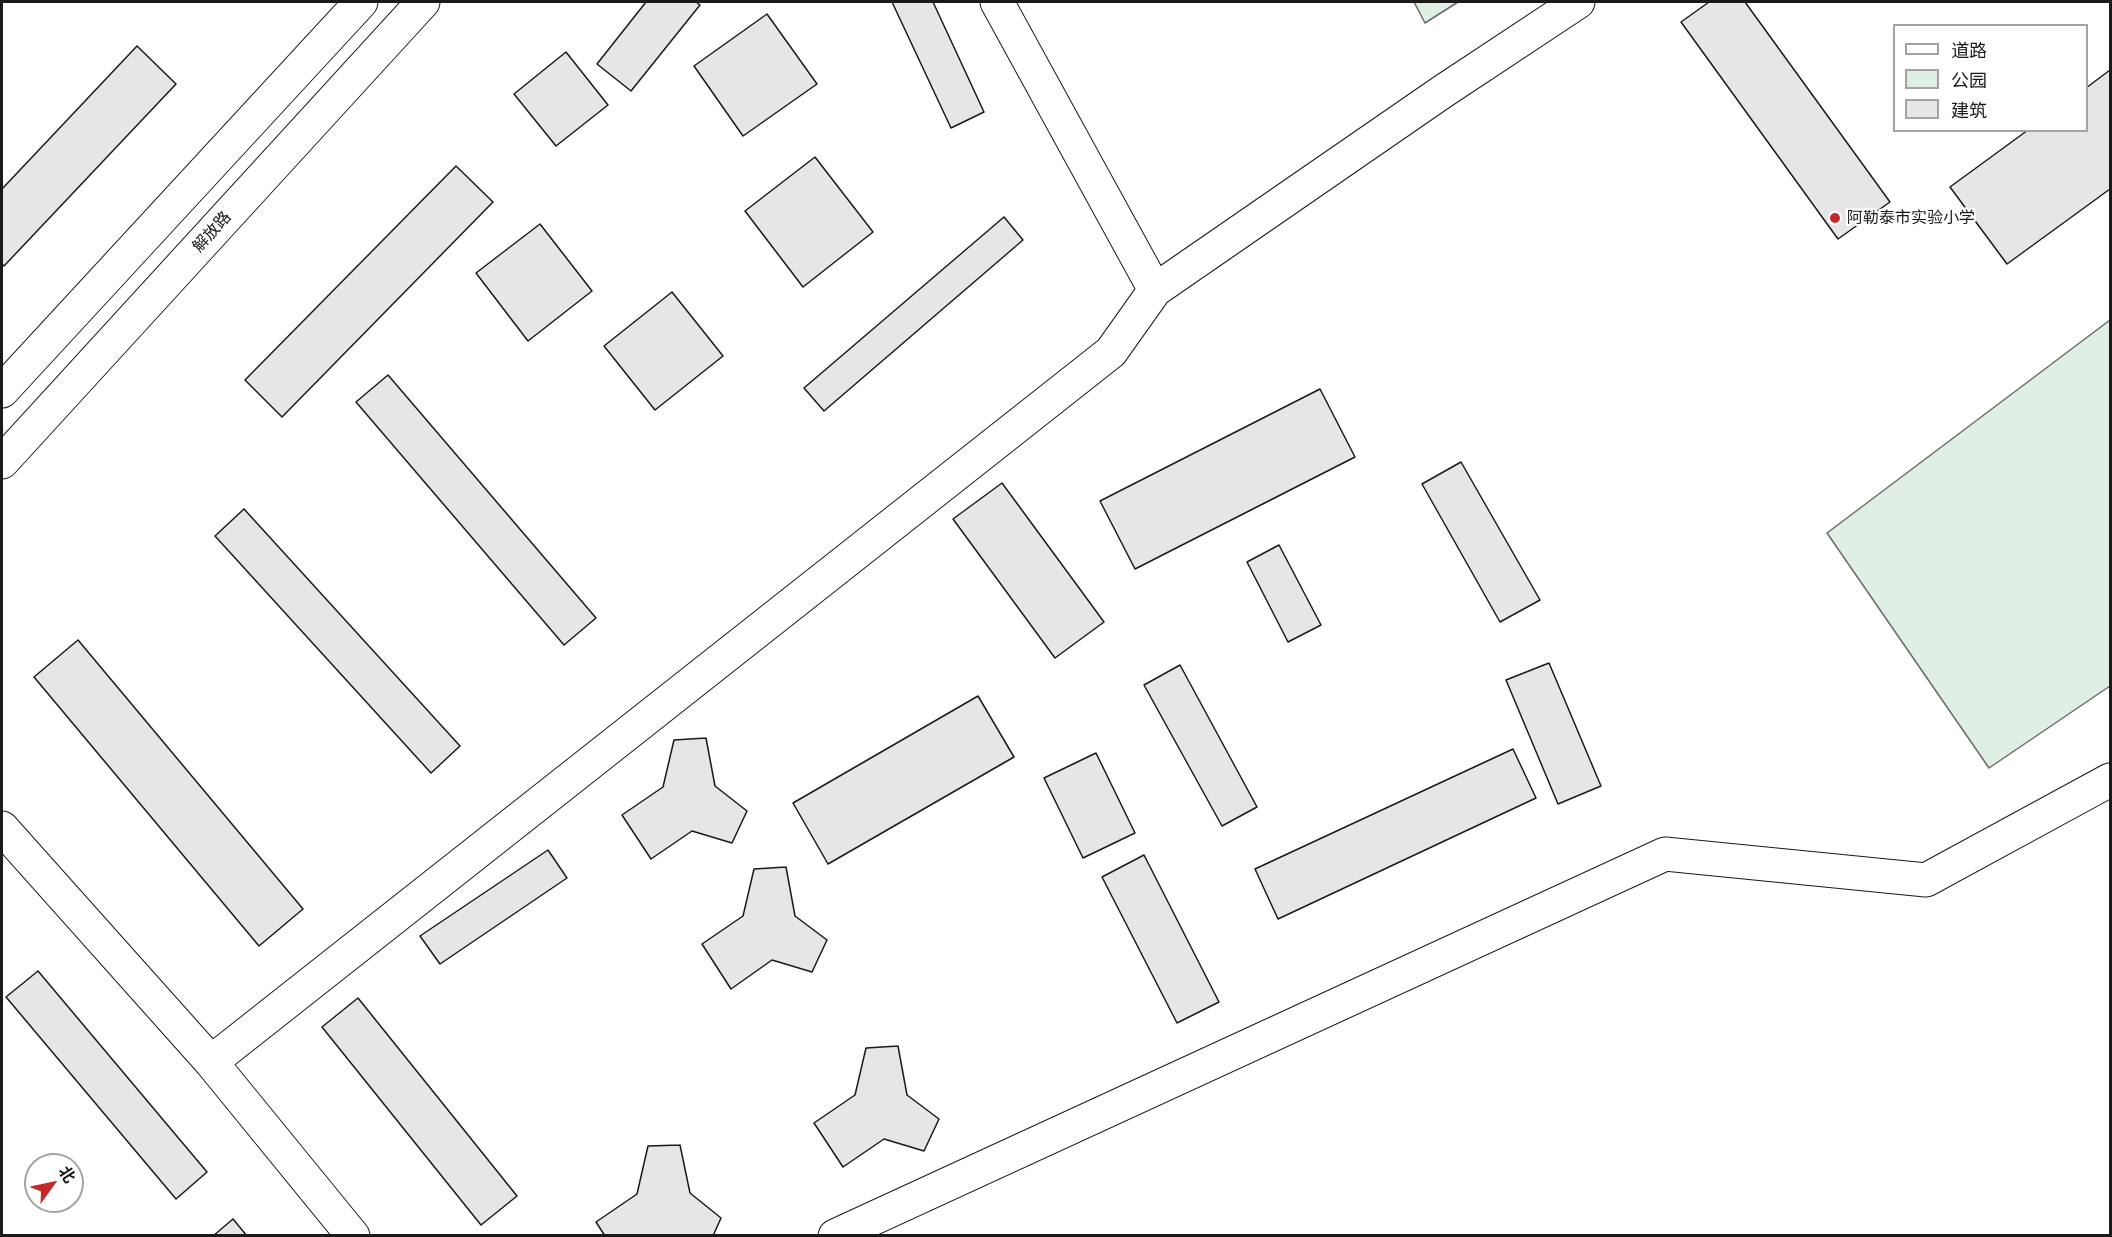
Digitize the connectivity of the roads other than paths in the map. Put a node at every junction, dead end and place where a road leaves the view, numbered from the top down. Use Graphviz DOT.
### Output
graph roads {
  1 [pos="362,2"];
  2 [pos="423,2"];
  3 [pos="997,2"];
  4 [pos="1578,2"];
  5 [pos="1155,290"];
  6 [pos="2,391"];
  7 [pos="2,462"];
  8 [pos="2110,780"];
  9 [pos="2,828"];
  10 [pos="211,1062"];
  11 [pos="353,1236"];
  12 [pos="835,1236"];
  1 -- 6 [label="main road"];
  2 -- 7 [label="main road, 解放路"];
  3 -- 5 [label="main road"];
  4 -- 5 [label="main road"];
  5 -- 10 [label="main road"];
  8 -- 12 [label="main road"];
  9 -- 10 [label="main road"];
  10 -- 11 [label="main road"];
}
